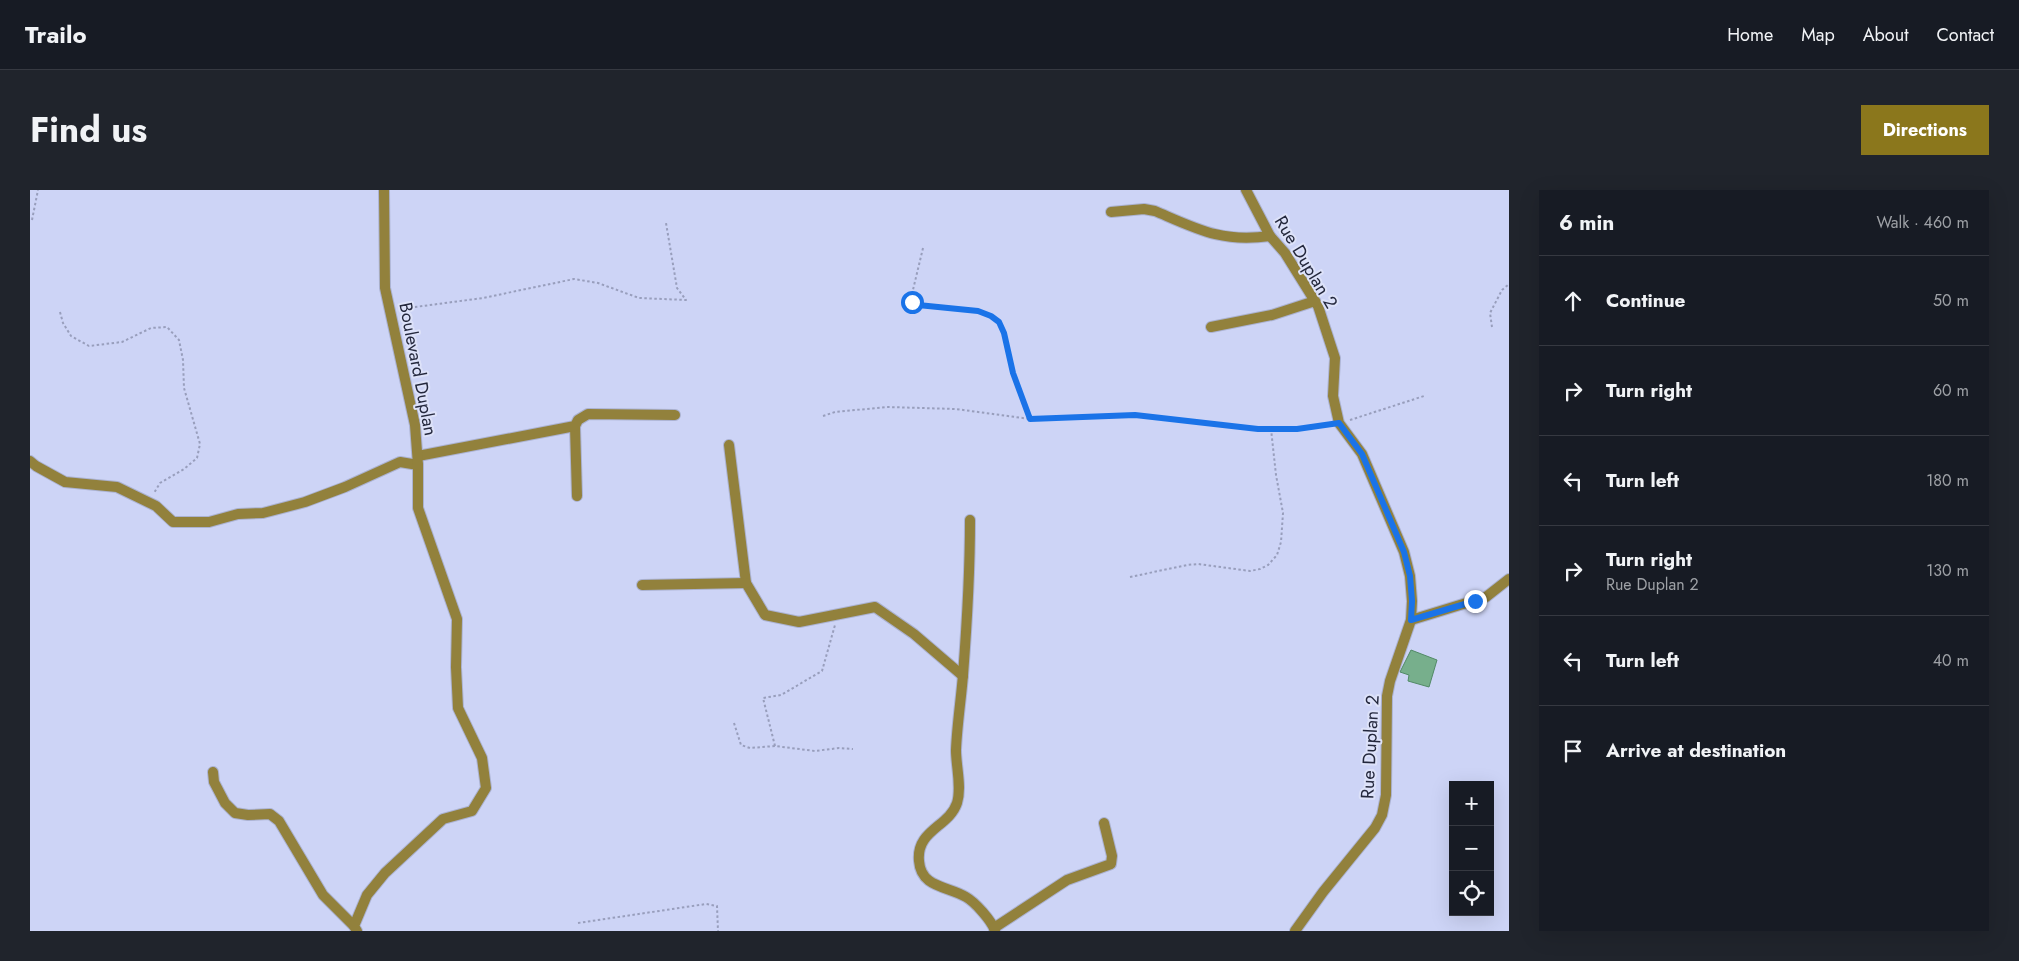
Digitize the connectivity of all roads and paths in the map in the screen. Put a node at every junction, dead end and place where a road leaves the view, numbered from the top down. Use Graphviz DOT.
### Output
graph roads {
  1 [pos="38,190"];
  2 [pos="384,190"];
  3 [pos="1246,190"];
  4 [pos="1111,212"];
  5 [pos="32,220"];
  6 [pos="666,222"];
  7 [pos="1270,236"];
  8 [pos="923,248"];
  9 [pos="1509,284"];
  10 [pos="1315,301"];
  11 [pos="390,310"];
  12 [pos="60,312"];
  13 [pos="1211,327"];
  14 [pos="1492,328"];
  15 [pos="1424,396"];
  16 [pos="675,414"];
  17 [pos="822,416"];
  18 [pos="1030,419"];
  19 [pos="1339,423"];
  20 [pos="576,426"];
  21 [pos="1271,429"];
  22 [pos="729,445"];
  23 [pos="30,461"];
  24 [pos="418,461"];
  25 [pos="577,496"];
  26 [pos="148,503"];
  27 [pos="970,520"];
  28 [pos="1130,577"];
  29 [pos="1509,579"];
  30 [pos="746,583"];
  31 [pos="642,585"];
  32 [pos="838,613"];
  33 [pos="1411,620"];
  34 [pos="963,676"];
  35 [pos="734,722"];
  36 [pos="775,746"];
  37 [pos="853,749"];
  38 [pos="213,772"];
  39 [pos="1104,823"];
  40 [pos="578,923"];
  41 [pos="355,928"];
  42 [pos="995,929"];
  43 [pos="718,931"];
  44 [pos="1295,931"];
  1 -- 5 [label="path"];
  2 -- 11 [label="street, Boulevard Duplan"];
  3 -- 7 [label="street, Rue Duplan 2"];
  4 -- 7 [label="street"];
  6 -- 11 [label="path"];
  7 -- 10 [label="street, Rue Duplan 2"];
  8 -- 18 [label="path"];
  9 -- 14 [label="path"];
  10 -- 13 [label="street"];
  10 -- 19 [label="street, Rue Duplan 2"];
  11 -- 24 [label="street, Boulevard Duplan"];
  12 -- 26 [label="path"];
  15 -- 19 [label="path"];
  16 -- 20 [label="street"];
  17 -- 18 [label="path"];
  18 -- 21 [label="path"];
  19 -- 21 [label="path"];
  19 -- 33 [label="street, Rue Duplan 2"];
  20 -- 24 [label="street"];
  20 -- 25 [label="street"];
  21 -- 28 [label="path"];
  22 -- 30 [label="street"];
  23 -- 26 [label="street"];
  24 -- 26 [label="street"];
  24 -- 41 [label="street, Boulevard Duplan"];
  27 -- 34 [label="street"];
  29 -- 33 [label="street"];
  30 -- 31 [label="street"];
  30 -- 32 [label="street"];
  32 -- 34 [label="street"];
  32 -- 36 [label="path"];
  33 -- 44 [label="street, Rue Duplan 2"];
  34 -- 42 [label="street"];
  35 -- 36 [label="path"];
  36 -- 37 [label="path"];
  38 -- 41 [label="street"];
  39 -- 42 [label="street"];
  40 -- 43 [label="path"];
}
